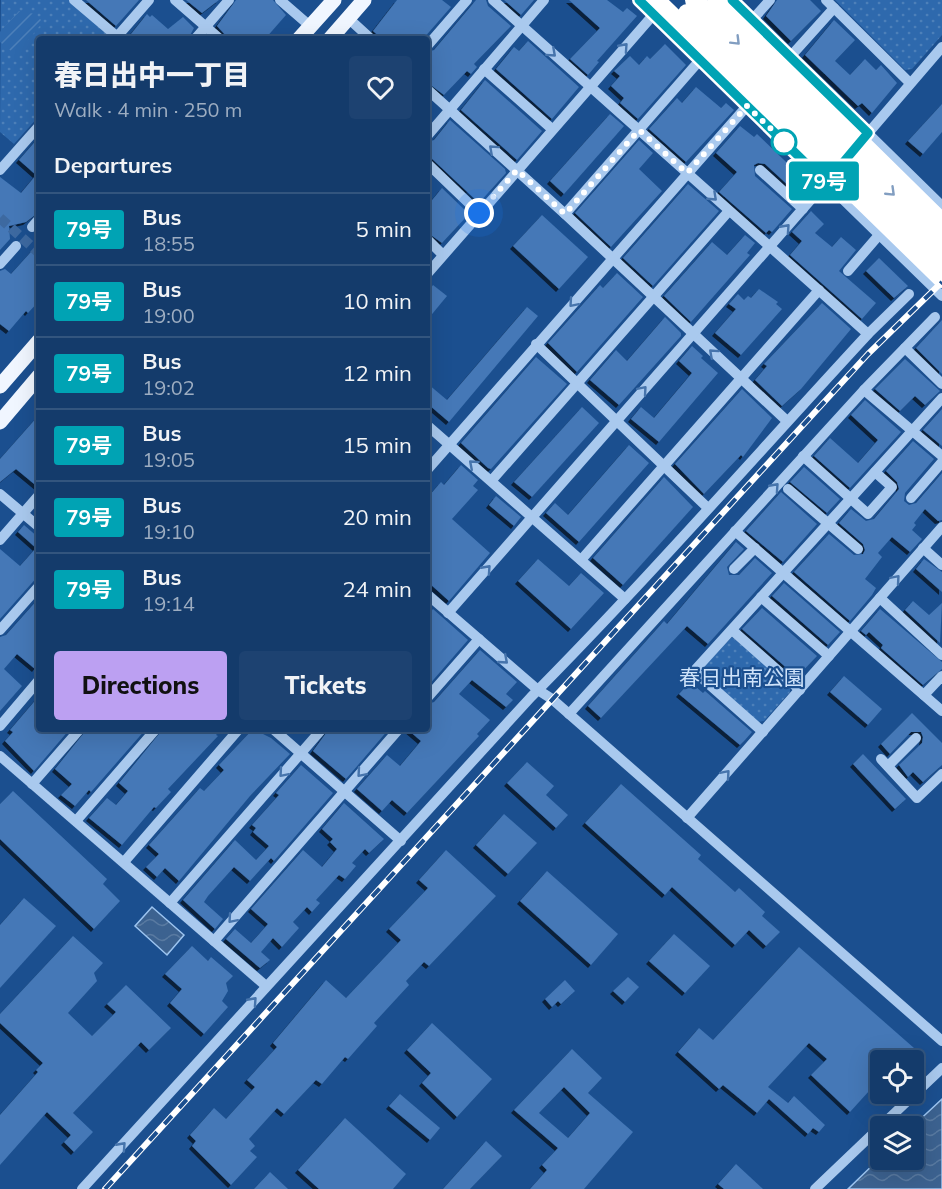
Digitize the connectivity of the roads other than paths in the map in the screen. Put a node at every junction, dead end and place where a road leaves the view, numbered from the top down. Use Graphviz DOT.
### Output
graph roads {
  1 [pos="74,0"];
  2 [pos="149,0"];
  3 [pos="175,0"];
  4 [pos="229,0"];
  5 [pos="280,0"];
  6 [pos="334,0"];
  7 [pos="364,0"];
  8 [pos="466,0"];
  9 [pos="493,0"];
  10 [pos="544,0"];
  11 [pos="639,0"];
  12 [pos="674,0"];
  13 [pos="694,0"];
  14 [pos="716,0"];
  15 [pos="732,0"];
  16 [pos="770,0"];
  17 [pos="830,4"];
  18 [pos="655,7"];
  19 [pos="348,18"];
  20 [pos="752,20"];
  21 [pos="310,26"];
  22 [pos="206,27"];
  23 [pos="521,27"];
  24 [pos="115,36"];
  25 [pos="119,36"];
  26 [pos="198,36"];
  27 [pos="216,36"];
  28 [pos="302,36"];
  29 [pos="333,36"];
  30 [pos="369,36"];
  31 [pos="430,43"];
  32 [pos="942,47"];
  33 [pos="790,57"];
  34 [pos="700,60"];
  35 [pos="484,69"];
  36 [pos="910,82"];
  37 [pos="589,86"];
  38 [pos="430,92"];
  39 [pos="747,106"];
  40 [pos="449,110"];
  41 [pos="36,129"];
  42 [pos="552,129"];
  43 [pos="639,130"];
  44 [pos="430,133"];
  45 [pos="868,133"];
  46 [pos="430,166"];
  47 [pos="0,170"];
  48 [pos="517,170"];
  49 [pos="760,170"];
  50 [pos="687,173"];
  51 [pos="826,183"];
  52 [pos="928,192"];
  53 [pos="942,206"];
  54 [pos="803,209"];
  55 [pos="728,212"];
  56 [pos="479,213"];
  57 [pos="565,214"];
  58 [pos="942,222"];
  59 [pos="882,237"];
  60 [pos="942,241"];
  61 [pos="430,242"];
  62 [pos="16,246"];
  63 [pos="769,247"];
  64 [pos="443,255"];
  65 [pos="611,259"];
  66 [pos="942,261"];
  67 [pos="0,264"];
  68 [pos="430,271"];
  69 [pos="848,272"];
  70 [pos="942,279"];
  71 [pos="819,290"];
  72 [pos="909,294"];
  73 [pos="942,296"];
  74 [pos="653,297"];
  75 [pos="935,317"];
  76 [pos="692,334"];
  77 [pos="868,334"];
  78 [pos="36,344"];
  79 [pos="537,344"];
  80 [pos="905,348"];
  81 [pos="741,378"];
  82 [pos="36,380"];
  83 [pos="578,384"];
  84 [pos="942,384"];
  85 [pos="0,386"];
  86 [pos="864,390"];
  87 [pos="942,398"];
  88 [pos="618,419"];
  89 [pos="0,422"];
  90 [pos="787,422"];
  91 [pos="430,428"];
  92 [pos="913,430"];
  93 [pos="449,444"];
  94 [pos="803,456"];
  95 [pos="942,456"];
  96 [pos="942,462"];
  97 [pos="664,464"];
  98 [pos="430,467"];
  99 [pos="875,472"];
  100 [pos="492,480"];
  101 [pos="788,489"];
  102 [pos="0,494"];
  103 [pos="36,498"];
  104 [pos="851,498"];
  105 [pos="911,498"];
  106 [pos="708,508"];
  107 [pos="23,513"];
  108 [pos="533,517"];
  109 [pos="36,524"];
  110 [pos="828,524"];
  111 [pos="942,527"];
  112 [pos="735,531"];
  113 [pos="0,540"];
  114 [pos="755,548"];
  115 [pos="924,548"];
  116 [pos="858,549"];
  117 [pos="581,560"];
  118 [pos="942,564"];
  119 [pos="734,569"];
  120 [pos="783,572"];
  121 [pos="36,589"];
  122 [pos="761,597"];
  123 [pos="880,598"];
  124 [pos="626,599"];
  125 [pos="430,601"];
  126 [pos="448,613"];
  127 [pos="0,630"];
  128 [pos="732,630"];
  129 [pos="851,631"];
  130 [pos="479,639"];
  131 [pos="942,655"];
  132 [pos="829,656"];
  133 [pos="942,676"];
  134 [pos="36,684"];
  135 [pos="538,690"];
  136 [pos="800,690"];
  137 [pos="430,695"];
  138 [pos="924,695"];
  139 [pos="942,711"];
  140 [pos="569,714"];
  141 [pos="0,726"];
  142 [pos="77,732"];
  143 [pos="153,732"];
  144 [pos="236,732"];
  145 [pos="276,732"];
  146 [pos="319,732"];
  147 [pos="396,732"];
  148 [pos="763,732"];
  149 [pos="916,738"];
  150 [pos="301,753"];
  151 [pos="0,756"];
  152 [pos="942,774"];
  153 [pos="32,783"];
  154 [pos="345,791"];
  155 [pos="687,818"];
  156 [pos="76,821"];
  157 [pos="401,841"];
  158 [pos="124,862"];
  159 [pos="170,903"];
  160 [pos="214,941"];
  161 [pos="266,986"];
  162 [pos="942,1041"];
  163 [pos="942,1068"];
  164 [pos="892,1116"];
  165 [pos="870,1137"];
  166 [pos="82,1189"];
  167 [pos="815,1189"];
  1 -- 24 [label="street"];
  2 -- 25 [label="street"];
  3 -- 22 [label="street"];
  4 -- 22 [label="street"];
  5 -- 21 [label="street"];
  6 -- 21 [label="main road"];
  7 -- 19 [label="main road"];
  8 -- 31 [label="street"];
  9 -- 23 [label="street"];
  10 -- 23 [label="street"];
  11 -- 18 [label="street"];
  12 -- 66 [label="highway"];
  13 -- 60 [label="highway, one-way"];
  14 -- 58 [label="highway"];
  15 -- 20 [label="street"];
  16 -- 20 [label="street"];
  17 -- 33 [label="street"];
  17 -- 36 [label="street"];
  18 -- 34 [label="street"];
  37 -- 18 [label="street, one-way"];
  18 -- 70 [label="highway"];
  19 -- 29 [label="main road"];
  19 -- 30 [label="street"];
  20 -- 33 [label="street"];
  21 -- 28 [label="main road"];
  22 -- 26 [label="street"];
  22 -- 27 [label="street"];
  23 -- 35 [label="street"];
  23 -- 37 [label="street, one-way"];
  32 -- 36 [label="street"];
  33 -- 45 [label="street"];
  34 -- 39 [label="street"];
  34 -- 43 [label="street"];
  35 -- 40 [label="street"];
  35 -- 42 [label="street"];
  36 -- 45 [label="street"];
  37 -- 42 [label="street"];
  37 -- 43 [label="street"];
  38 -- 40 [label="street"];
  39 -- 50 [label="street"];
  39 -- 51 [label="street"];
  40 -- 44 [label="street"];
  48 -- 40 [label="street, one-way"];
  41 -- 47 [label="street"];
  42 -- 48 [label="street"];
  43 -- 50 [label="street"];
  43 -- 57 [label="street"];
  45 -- 51 [label="street"];
  45 -- 52 [label="street"];
  46 -- 56 [label="street"];
  48 -- 56 [label="street"];
  48 -- 57 [label="street"];
  49 -- 54 [label="street"];
  50 -- 55 [label="street, one-way"];
  50 -- 65 [label="street"];
  51 -- 54 [label="street"];
  51 -- 59 [label="street"];
  52 -- 53 [label="street"];
  52 -- 59 [label="street"];
  63 -- 54 [label="street, one-way"];
  55 -- 63 [label="street"];
  55 -- 74 [label="street"];
  56 -- 64 [label="street"];
  57 -- 65 [label="street"];
  59 -- 69 [label="street"];
  59 -- 73 [label="street"];
  61 -- 64 [label="street"];
  62 -- 67 [label="street"];
  63 -- 71 [label="street"];
  63 -- 76 [label="street"];
  64 -- 68 [label="street"];
  65 -- 74 [label="street"];
  65 -- 79 [label="street, one-way"];
  71 -- 77 [label="street"];
  71 -- 81 [label="street"];
  72 -- 77 [label="street"];
  74 -- 76 [label="street"];
  74 -- 83 [label="street"];
  75 -- 80 [label="street"];
  81 -- 76 [label="street, one-way"];
  88 -- 76 [label="street, one-way"];
  77 -- 90 [label="street"];
  78 -- 85 [label="main road"];
  79 -- 83 [label="street"];
  79 -- 93 [label="street"];
  80 -- 84 [label="street"];
  80 -- 86 [label="street"];
  81 -- 90 [label="street"];
  81 -- 97 [label="street"];
  82 -- 89 [label="main road"];
  83 -- 88 [label="street"];
  83 -- 100 [label="street"];
  86 -- 92 [label="street"];
  86 -- 94 [label="street"];
  87 -- 92 [label="street"];
  88 -- 97 [label="street"];
  88 -- 108 [label="street"];
  90 -- 106 [label="street"];
  91 -- 93 [label="street"];
  92 -- 95 [label="street"];
  92 -- 99 [label="street"];
  93 -- 98 [label="street"];
  100 -- 93 [label="street, one-way"];
  94 -- 104 [label="street"];
  112 -- 94 [label="street, one-way"];
  96 -- 105 [label="street"];
  97 -- 106 [label="street"];
  97 -- 117 [label="street"];
  99 -- 104 [label="street"];
  99 -- 104 [label="street"];
  100 -- 108 [label="street"];
  101 -- 110 [label="street"];
  102 -- 107 [label="street"];
  103 -- 107 [label="street"];
  104 -- 110 [label="street"];
  106 -- 124 [label="street"];
  107 -- 109 [label="street"];
  107 -- 113 [label="street"];
  108 -- 117 [label="street"];
  126 -- 108 [label="street, one-way"];
  110 -- 116 [label="street"];
  110 -- 120 [label="street"];
  111 -- 115 [label="street"];
  112 -- 114 [label="street"];
  112 -- 140 [label="street"];
  114 -- 119 [label="street"];
  114 -- 120 [label="street"];
  115 -- 118 [label="street"];
  123 -- 115 [label="street, one-way"];
  117 -- 124 [label="street"];
  120 -- 122 [label="street"];
  120 -- 129 [label="street"];
  121 -- 127 [label="street"];
  122 -- 128 [label="street"];
  122 -- 132 [label="street"];
  123 -- 129 [label="street"];
  123 -- 131 [label="street"];
  124 -- 135 [label="street"];
  125 -- 126 [label="street"];
  126 -- 130 [label="street"];
  128 -- 136 [label="street"];
  128 -- 148 [label="street"];
  129 -- 132 [label="street"];
  129 -- 138 [label="street"];
  130 -- 135 [label="street, one-way"];
  130 -- 137 [label="street"];
  132 -- 136 [label="street"];
  133 -- 138 [label="street"];
  134 -- 141 [label="street"];
  135 -- 140 [label="street"];
  135 -- 157 [label="street"];
  136 -- 148 [label="street"];
  138 -- 139 [label="street"];
  140 -- 155 [label="street"];
  142 -- 153 [label="street"];
  143 -- 156 [label="street"];
  144 -- 158 [label="street"];
  145 -- 150 [label="street"];
  146 -- 150 [label="street"];
  147 -- 154 [label="street, one-way"];
  155 -- 148 [label="street, one-way"];
  149 -- 152 [label="street"];
  150 -- 154 [label="street"];
  150 -- 159 [label="street, one-way"];
  151 -- 153 [label="street"];
  153 -- 156 [label="street"];
  154 -- 157 [label="street"];
  154 -- 160 [label="street, one-way"];
  155 -- 162 [label="street"];
  156 -- 158 [label="street"];
  157 -- 161 [label="street"];
  158 -- 159 [label="street"];
  159 -- 160 [label="street"];
  160 -- 161 [label="street"];
  166 -- 161 [label="street, one-way"];
  163 -- 164 [label="street"];
  165 -- 167 [label="street"];
}
